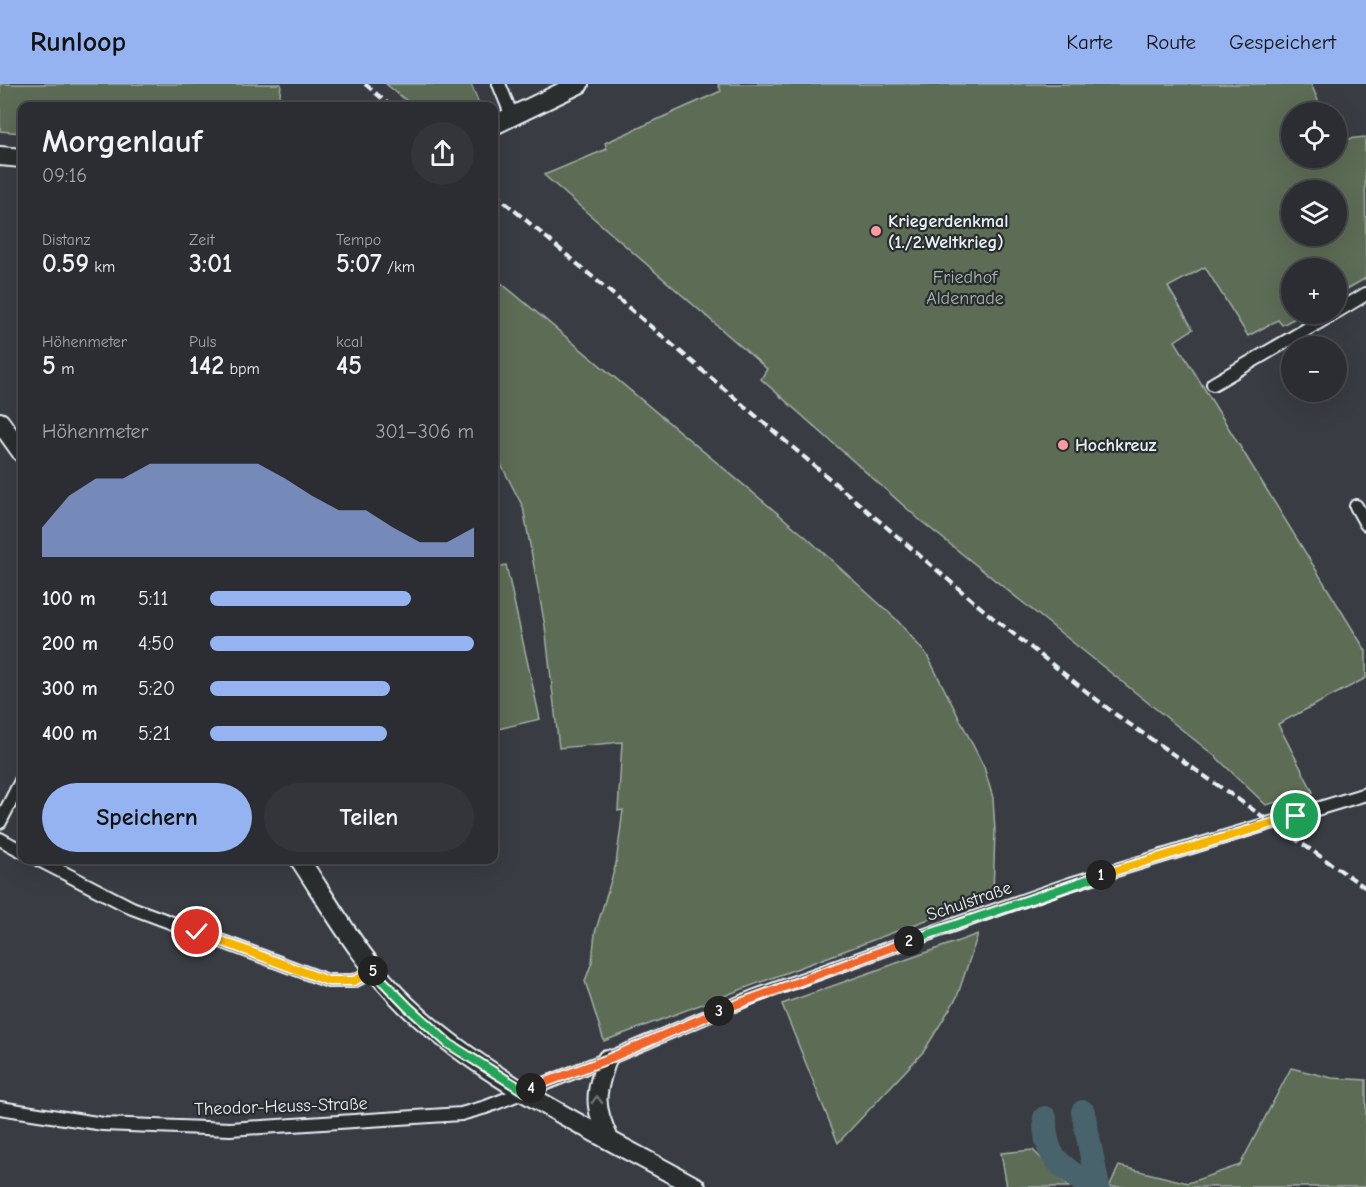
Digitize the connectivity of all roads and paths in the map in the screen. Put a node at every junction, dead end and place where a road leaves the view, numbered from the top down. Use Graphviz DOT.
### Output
graph roads {
  1 [pos="499,84"];
  2 [pos="579,84"];
  3 [pos="512,116"];
  4 [pos="498,123"];
  5 [pos="0,156"];
  6 [pos="18,158"];
  7 [pos="1366,294"];
  8 [pos="1347,306"];
  9 [pos="1316,324"];
  10 [pos="1213,384"];
  11 [pos="0,422"];
  12 [pos="18,447"];
  13 [pos="1356,506"];
  14 [pos="1366,524"];
  15 [pos="18,787"];
  16 [pos="1366,794"];
  17 [pos="0,822"];
  18 [pos="0,839"];
  19 [pos="18,849"];
  20 [pos="47,864"];
  21 [pos="303,864"];
  22 [pos="375,970"];
  23 [pos="608,1059"];
  24 [pos="524,1091"];
  25 [pos="0,1108"];
  26 [pos="609,1139"];
  27 [pos="696,1187"];
  1 -- 3 [label="street"];
  2 -- 3 [label="street"];
  3 -- 4 [label="street"];
  5 -- 6 [label="street"];
  7 -- 8 [label="street"];
  9 -- 10 [label="street"];
  11 -- 12 [label="street"];
  13 -- 14 [label="street"];
  15 -- 17 [label="street"];
  16 -- 23 [label="street, Schulstraße"];
  18 -- 19 [label="street"];
  20 -- 22 [label="street"];
  21 -- 22 [label="street"];
  22 -- 24 [label="street"];
  23 -- 24 [label="street, Schulstraße"];
  26 -- 23 [label="street, one-way"];
  24 -- 25 [label="street, Theodor-Heuss-Straße"];
  24 -- 26 [label="street"];
  26 -- 27 [label="street"];
}
